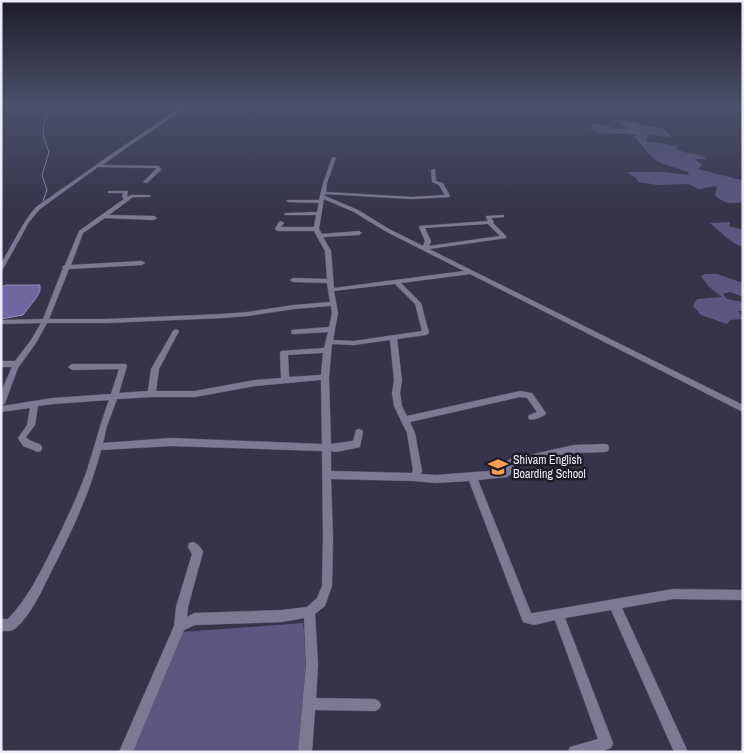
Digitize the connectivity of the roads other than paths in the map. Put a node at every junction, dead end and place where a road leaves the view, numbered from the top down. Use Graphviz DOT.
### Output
graph roads {
  1 [pos="136,140"];
  2 [pos="334,158"];
  3 [pos="98,166"];
  4 [pos="433,170"];
  5 [pos="145,182"];
  6 [pos="110,192"];
  7 [pos="149,196"];
  8 [pos="323,198"];
  9 [pos="128,199"];
  10 [pos="288,201"];
  11 [pos="320,212"];
  12 [pos="286,214"];
  13 [pos="103,216"];
  14 [pos="502,216"];
  15 [pos="154,218"];
  16 [pos="490,222"];
  17 [pos="281,223"];
  18 [pos="318,232"];
  19 [pos="359,233"];
  20 [pos="425,248"];
  21 [pos="142,263"];
  22 [pos="66,267"];
  23 [pos="1,268"];
  24 [pos="472,272"];
  25 [pos="293,280"];
  26 [pos="397,282"];
  27 [pos="330,285"];
  28 [pos="333,304"];
  29 [pos="45,321"];
  30 [pos="1,322"];
  31 [pos="331,329"];
  32 [pos="176,331"];
  33 [pos="294,332"];
  34 [pos="393,338"];
  35 [pos="328,346"];
  36 [pos="1,364"];
  37 [pos="17,364"];
  38 [pos="72,367"];
  39 [pos="325,377"];
  40 [pos="285,382"];
  41 [pos="152,394"];
  42 [pos="115,397"];
  43 [pos="1,403"];
  44 [pos="34,404"];
  45 [pos="1,409"];
  46 [pos="743,409"];
  47 [pos="532,416"];
  48 [pos="405,420"];
  49 [pos="359,432"];
  50 [pos="98,447"];
  51 [pos="38,448"];
  52 [pos="325,448"];
  53 [pos="605,448"];
  54 [pos="327,475"];
  55 [pos="472,476"];
  56 [pos="414,477"];
  57 [pos="193,547"];
  58 [pos="743,595"];
  59 [pos="614,604"];
  60 [pos="309,612"];
  61 [pos="558,614"];
  62 [pos="1,625"];
  63 [pos="180,626"];
  64 [pos="309,704"];
  65 [pos="375,705"];
  66 [pos="126,752"];
  67 [pos="305,752"];
  68 [pos="574,752"];
  69 [pos="681,752"];
  1 -- 3 [label="street"];
  2 -- 8 [label="street"];
  3 -- 5 [label="street"];
  3 -- 23 [label="street"];
  4 -- 8 [label="street"];
  6 -- 9 [label="street"];
  7 -- 9 [label="street"];
  8 -- 10 [label="street"];
  8 -- 11 [label="street"];
  8 -- 20 [label="street"];
  9 -- 13 [label="street"];
  11 -- 12 [label="street"];
  11 -- 18 [label="street"];
  13 -- 15 [label="street"];
  13 -- 22 [label="street"];
  14 -- 16 [label="street"];
  16 -- 20 [label="street"];
  16 -- 20 [label="street"];
  17 -- 18 [label="street"];
  18 -- 19 [label="street"];
  18 -- 27 [label="street"];
  20 -- 24 [label="street"];
  21 -- 22 [label="street"];
  22 -- 29 [label="street"];
  24 -- 26 [label="street"];
  24 -- 46 [label="street"];
  25 -- 27 [label="street"];
  26 -- 27 [label="street"];
  26 -- 34 [label="street"];
  27 -- 28 [label="street"];
  28 -- 29 [label="street"];
  28 -- 31 [label="street"];
  29 -- 30 [label="street"];
  29 -- 37 [label="street"];
  31 -- 33 [label="street"];
  31 -- 35 [label="street"];
  32 -- 41 [label="street"];
  34 -- 35 [label="street"];
  34 -- 48 [label="street"];
  35 -- 39 [label="street"];
  35 -- 40 [label="street"];
  36 -- 37 [label="street"];
  37 -- 43 [label="street"];
  38 -- 42 [label="street"];
  39 -- 40 [label="street"];
  39 -- 52 [label="street"];
  40 -- 41 [label="street"];
  41 -- 42 [label="street"];
  42 -- 44 [label="street"];
  42 -- 50 [label="street"];
  44 -- 45 [label="street"];
  44 -- 51 [label="street"];
  47 -- 48 [label="street"];
  48 -- 56 [label="street"];
  49 -- 52 [label="street"];
  50 -- 52 [label="street"];
  50 -- 62 [label="street"];
  52 -- 54 [label="street"];
  53 -- 55 [label="street"];
  54 -- 56 [label="street"];
  54 -- 60 [label="street"];
  55 -- 56 [label="street"];
  55 -- 61 [label="street"];
  57 -- 63 [label="street"];
  58 -- 59 [label="street"];
  59 -- 61 [label="street"];
  59 -- 69 [label="street"];
  60 -- 63 [label="street"];
  60 -- 64 [label="street"];
  61 -- 68 [label="street"];
  63 -- 66 [label="street"];
  64 -- 65 [label="street"];
  64 -- 67 [label="street"];
}
